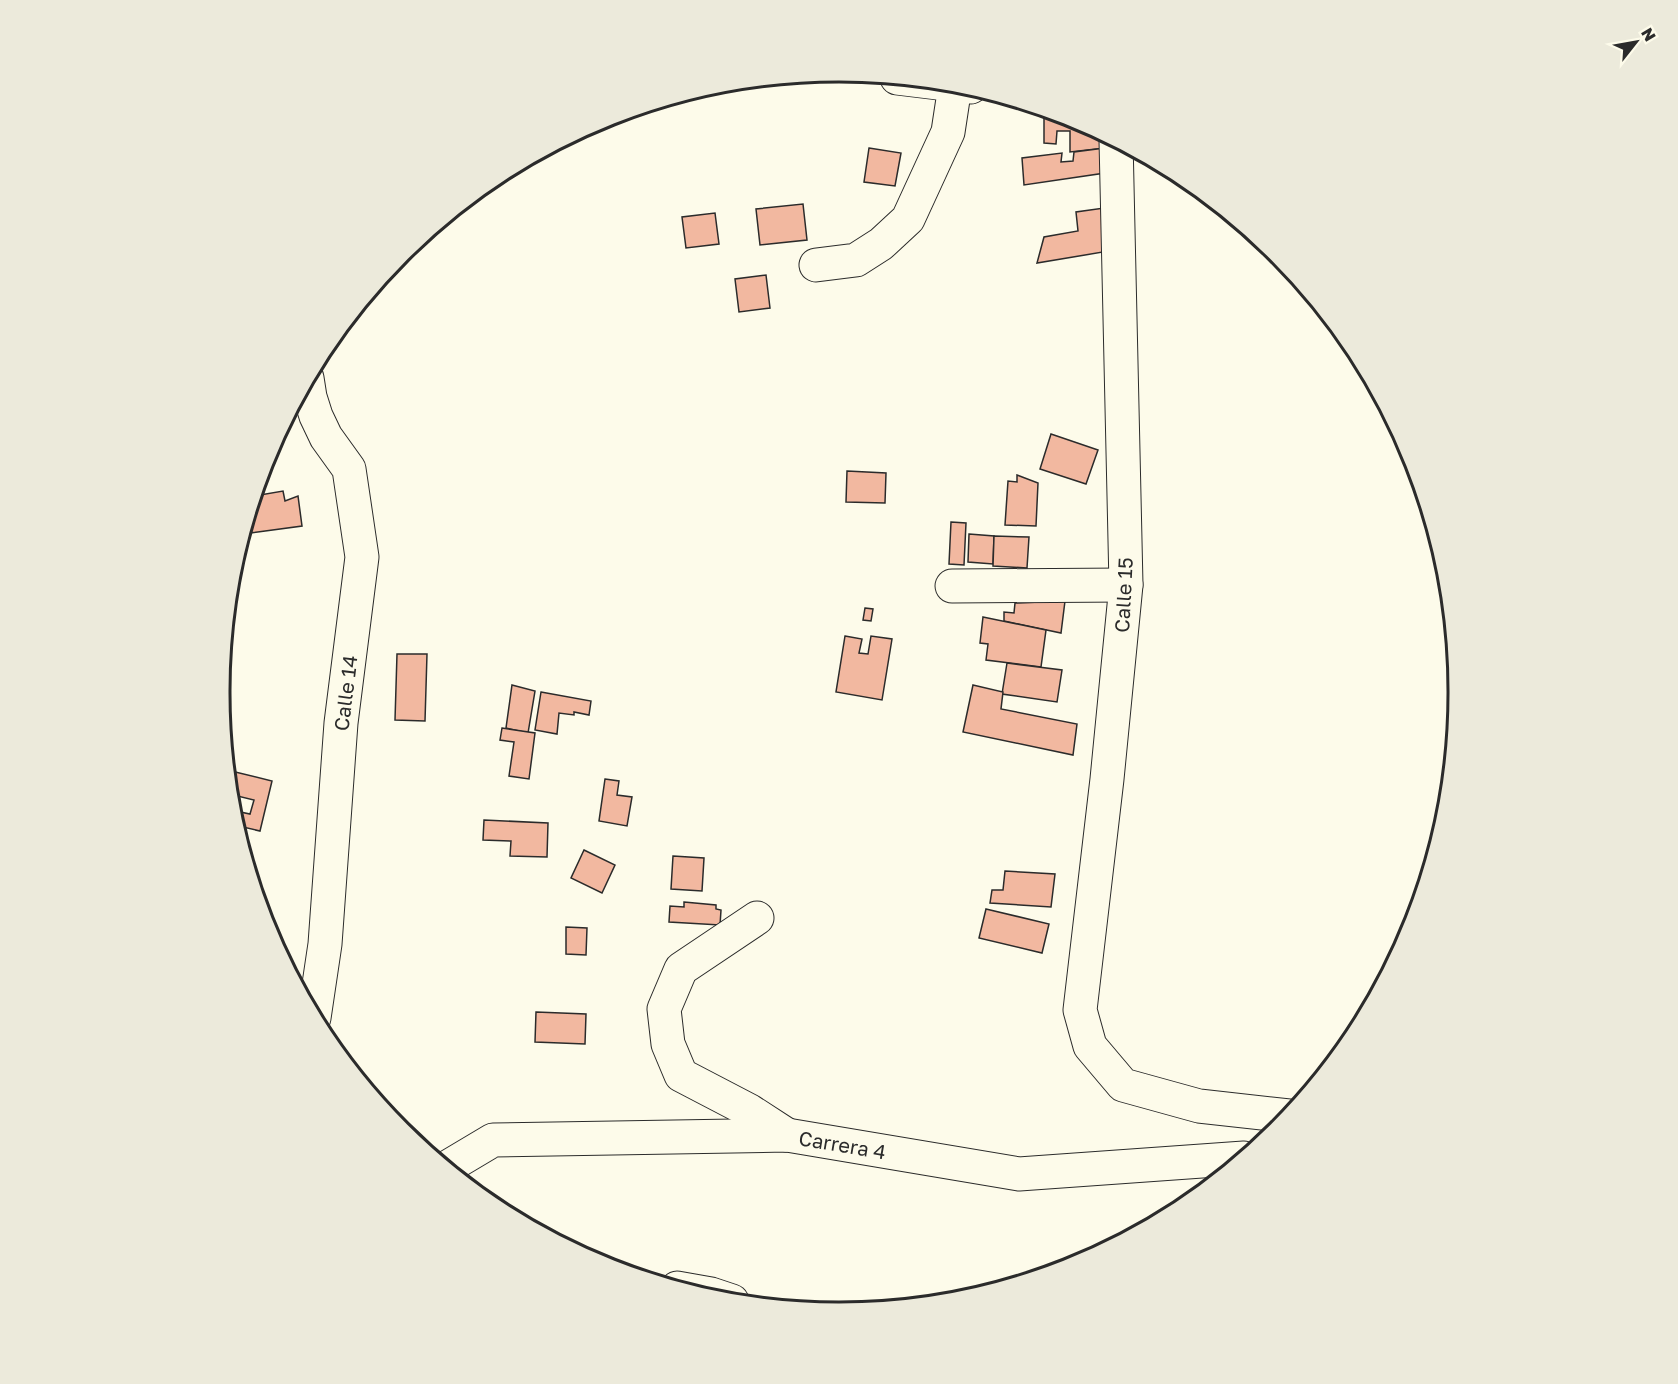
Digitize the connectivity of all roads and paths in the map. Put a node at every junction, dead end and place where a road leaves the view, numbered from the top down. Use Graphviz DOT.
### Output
graph roads {
  1 [pos="960,95"];
  2 [pos="1116,149"];
  3 [pos="816,265"];
  4 [pos="309,391"];
  5 [pos="1126,585"];
  6 [pos="952,586"];
  7 [pos="757,918"];
  8 [pos="316,1005"];
  9 [pos="1278,1115"];
  10 [pos="787,1135"];
  11 [pos="1230,1159"];
  12 [pos="453,1164"];
  1 -- 3 [label="street"];
  2 -- 5 [label="street, Calle 15"];
  4 -- 8 [label="street, Calle 14"];
  5 -- 6 [label="street"];
  5 -- 9 [label="street, Calle 15"];
  7 -- 10 [label="street"];
  10 -- 11 [label="street, Carrera 4"];
  10 -- 12 [label="street, Carrera 4"];
}
